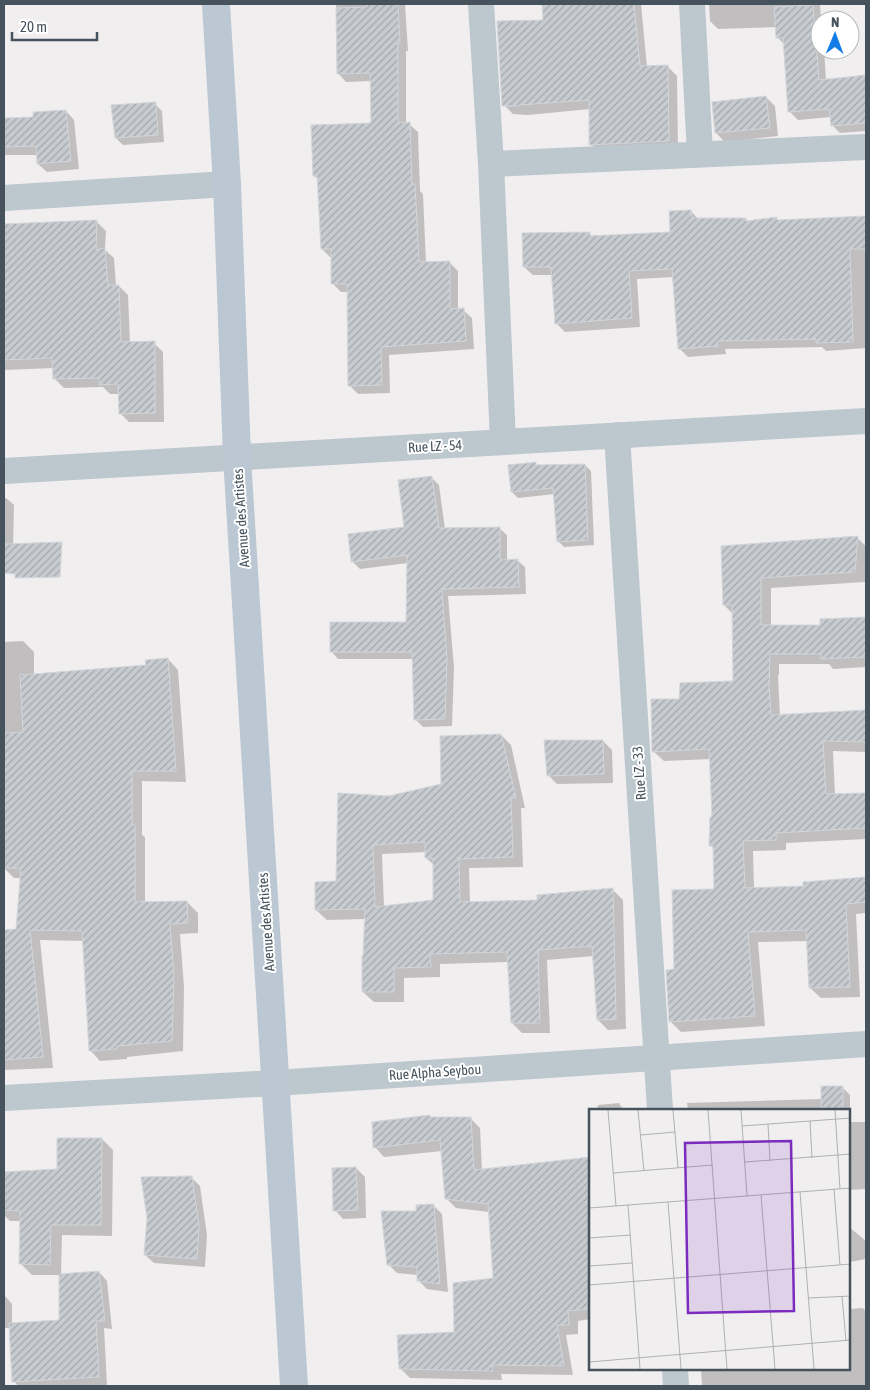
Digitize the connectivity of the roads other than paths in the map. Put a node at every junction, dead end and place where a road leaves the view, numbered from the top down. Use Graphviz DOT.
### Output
graph roads {
  1 [pos="216,4"];
  2 [pos="480,4"];
  3 [pos="692,4"];
  4 [pos="866,147"];
  5 [pos="700,154"];
  6 [pos="491,164"];
  7 [pos="227,184"];
  8 [pos="4,198"];
  9 [pos="866,420"];
  10 [pos="617,435"];
  11 [pos="503,442"];
  12 [pos="237,457"];
  13 [pos="4,471"];
  14 [pos="866,1044"];
  15 [pos="657,1057"];
  16 [pos="276,1083"];
  17 [pos="4,1098"];
  18 [pos="660,1109"];
  19 [pos="675,1370"];
  20 [pos="294,1386"];
  21 [pos="676,1386"];
  1 -- 7 [label="street, Avenue des Artistes"];
  2 -- 6 [label="street"];
  3 -- 5 [label="street"];
  4 -- 5 [label="street"];
  5 -- 6 [label="street"];
  6 -- 11 [label="street"];
  7 -- 8 [label="street"];
  7 -- 12 [label="street, Avenue des Artistes"];
  9 -- 10 [label="street, Rue LZ - 54"];
  10 -- 11 [label="street, Rue LZ - 54"];
  10 -- 15 [label="street, Rue LZ - 33"];
  11 -- 12 [label="street, Rue LZ - 54"];
  12 -- 13 [label="street, Rue LZ - 54"];
  12 -- 16 [label="street, Avenue des Artistes"];
  14 -- 15 [label="street, Rue Alpha Seybou"];
  15 -- 16 [label="street, Rue Alpha Seybou"];
  15 -- 18 [label="street, Rue LZ - 33"];
  16 -- 17 [label="street, Rue Alpha Seybou"];
  16 -- 20 [label="street, Avenue des Artistes"];
  19 -- 21 [label="street"];
}
